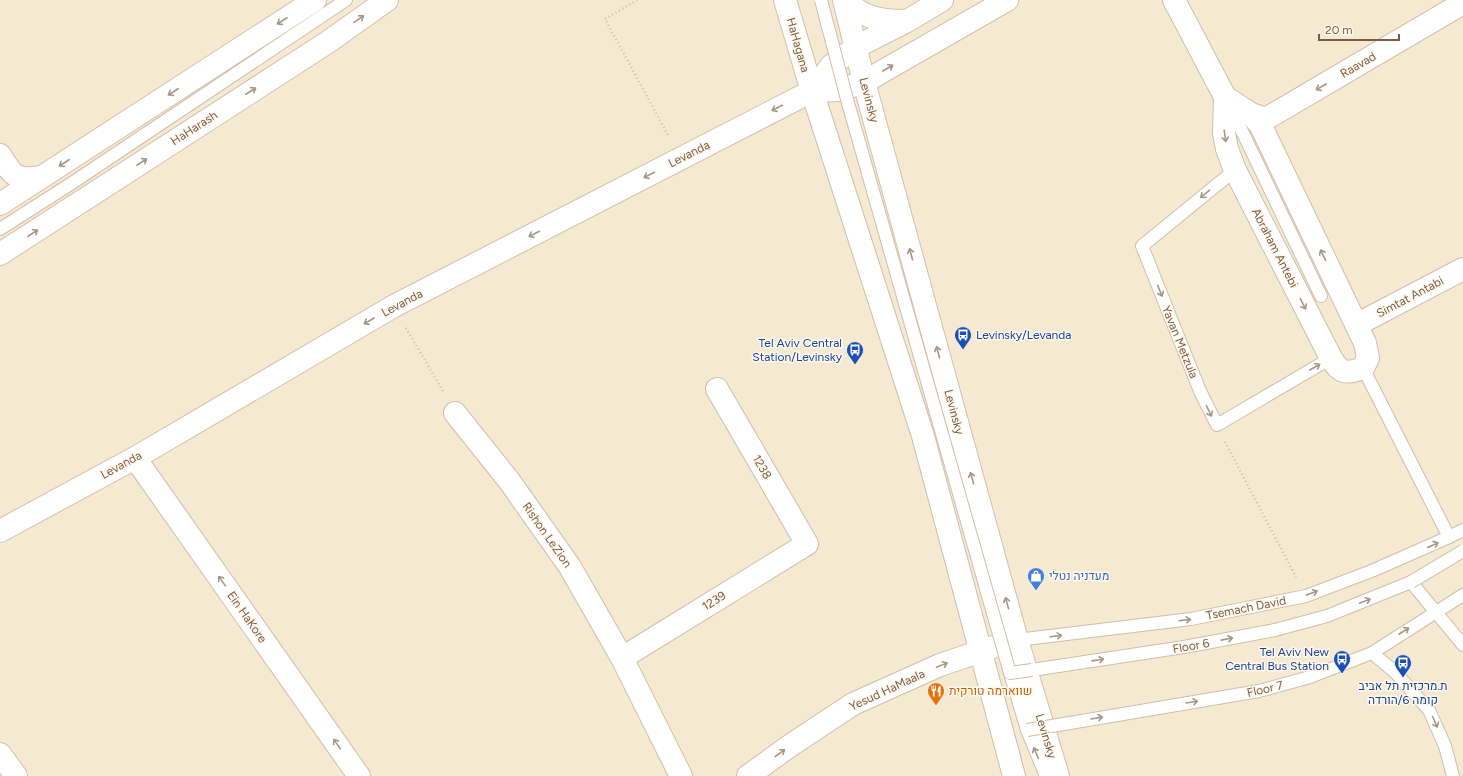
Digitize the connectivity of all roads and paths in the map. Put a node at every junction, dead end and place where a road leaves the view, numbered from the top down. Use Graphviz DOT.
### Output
graph roads {
  1 [pos="315,0"];
  2 [pos="346,0"];
  3 [pos="387,0"];
  4 [pos="637,0"];
  5 [pos="785,0"];
  6 [pos="821,0"];
  7 [pos="844,0"];
  8 [pos="847,0"];
  9 [pos="942,0"];
  10 [pos="1007,0"];
  11 [pos="1174,0"];
  12 [pos="1463,3"];
  13 [pos="907,21"];
  14 [pos="856,47"];
  15 [pos="864,82"];
  16 [pos="812,91"];
  17 [pos="1225,97"];
  18 [pos="1251,114"];
  19 [pos="670,139"];
  20 [pos="0,155"];
  21 [pos="1235,170"];
  22 [pos="41,178"];
  23 [pos="0,204"];
  24 [pos="0,229"];
  25 [pos="0,254"];
  26 [pos="1463,269"];
  27 [pos="1320,296"];
  28 [pos="394,306"];
  29 [pos="1356,325"];
  30 [pos="1331,358"];
  31 [pos="1363,368"];
  32 [pos="717,389"];
  33 [pos="455,413"];
  34 [pos="1216,425"];
  35 [pos="135,458"];
  36 [pos="1463,530"];
  37 [pos="0,531"];
  38 [pos="1450,537"];
  39 [pos="807,544"];
  40 [pos="1463,551"];
  41 [pos="1411,582"];
  42 [pos="1463,595"];
  43 [pos="1306,596"];
  44 [pos="1017,640"];
  45 [pos="1463,645"];
  46 [pos="980,651"];
  47 [pos="1372,653"];
  48 [pos="622,658"];
  49 [pos="1010,673"];
  50 [pos="1027,730"];
  51 [pos="0,754"];
  52 [pos="16,776"];
  53 [pos="359,776"];
  54 [pos="680,776"];
  55 [pos="748,776"];
  56 [pos="1014,776"];
  57 [pos="1046,776"];
  58 [pos="1058,776"];
  59 [pos="1453,776"];
  1 -- 22 [label="street, one-way"];
  2 -- 24 [label="lane"];
  25 -- 3 [label="street, HaHarash, one-way"];
  4 -- 19 [label="path"];
  5 -- 16 [label="street, HaHagana"];
  6 -- 49 [label="lane, bridge"];
  7 -- 14 [label="street"];
  8 -- 13 [label="street"];
  9 -- 13 [label="street, Levanda"];
  15 -- 10 [label="street, Levanda, one-way"];
  11 -- 17 [label="street, Abraham Antebi"];
  12 -- 18 [label="street, Raavad, one-way"];
  13 -- 14 [label="street, Levanda"];
  14 -- 15 [label="street, Levinsky"];
  14 -- 16 [label="street, Levanda"];
  15 -- 16 [label="street, Levanda"];
  44 -- 15 [label="street, Levinsky, one-way"];
  16 -- 28 [label="street, Levanda, one-way"];
  16 -- 46 [label="street"];
  17 -- 18 [label="street, Abraham Antebi"];
  17 -- 21 [label="street, Abraham Antebi, one-way"];
  17 -- 27 [label="lane"];
  29 -- 18 [label="street, Abraham Antebi, one-way"];
  20 -- 22 [label="street"];
  21 -- 30 [label="street, Abraham Antebi, one-way"];
  21 -- 34 [label="lane, Yavan Metzula, one-way"];
  22 -- 23 [label="street"];
  26 -- 29 [label="street, Simtat Antabi"];
  28 -- 33 [label="path"];
  28 -- 35 [label="street, Levanda, one-way"];
  29 -- 31 [label="street, Abraham Antebi"];
  30 -- 31 [label="street, Abraham Antebi"];
  34 -- 30 [label="lane, one-way"];
  31 -- 38 [label="lane"];
  32 -- 39 [label="street, 1238"];
  33 -- 48 [label="street, Rishon LeZion"];
  34 -- 43 [label="path"];
  35 -- 37 [label="street, Levanda"];
  53 -- 35 [label="street, Ein HaKore, one-way"];
  36 -- 38 [label="lane, Tsemach David"];
  43 -- 38 [label="lane, Tsemach David, one-way"];
  39 -- 48 [label="street, 1239"];
  40 -- 41 [label="lane, Floor 6, bridge"];
  41 -- 45 [label="lane"];
  49 -- 41 [label="lane, Floor 6, one-way, bridge"];
  47 -- 42 [label="lane, Floor 7, one-way"];
  44 -- 43 [label="lane, Tsemach David, one-way"];
  44 -- 46 [label="street, Yesud HaMaala"];
  44 -- 58 [label="street, Levinsky"];
  55 -- 46 [label="street, Yesud HaMaala, one-way"];
  46 -- 56 [label="street"];
  50 -- 47 [label="lane, Floor 7, one-way, bridge"];
  47 -- 59 [label="lane, one-way"];
  48 -- 54 [label="street, Rishon LeZion"];
  49 -- 50 [label="lane"];
  57 -- 50 [label="lane, one-way"];
  51 -- 52 [label="street"];
}
